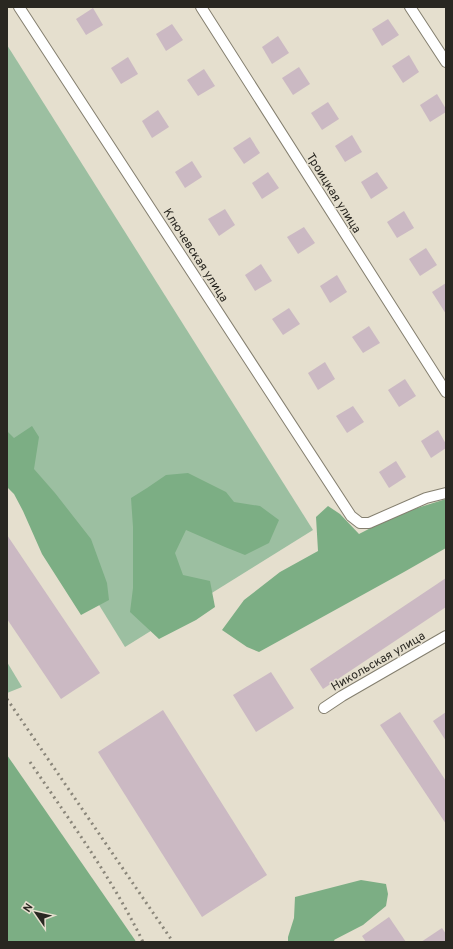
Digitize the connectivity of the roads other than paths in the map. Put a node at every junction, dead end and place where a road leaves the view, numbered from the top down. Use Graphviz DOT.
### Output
graph roads {
  1 [pos="19,7"];
  2 [pos="201,7"];
  3 [pos="410,7"];
  4 [pos="446,62"];
  5 [pos="446,392"];
  6 [pos="446,493"];
  7 [pos="446,636"];
  8 [pos="324,708"];
  1 -- 6 [label="street, Ключевская улица"];
  2 -- 5 [label="street, Троицкая улица"];
  3 -- 4 [label="street"];
  7 -- 8 [label="street, Никольская улица"];
}
